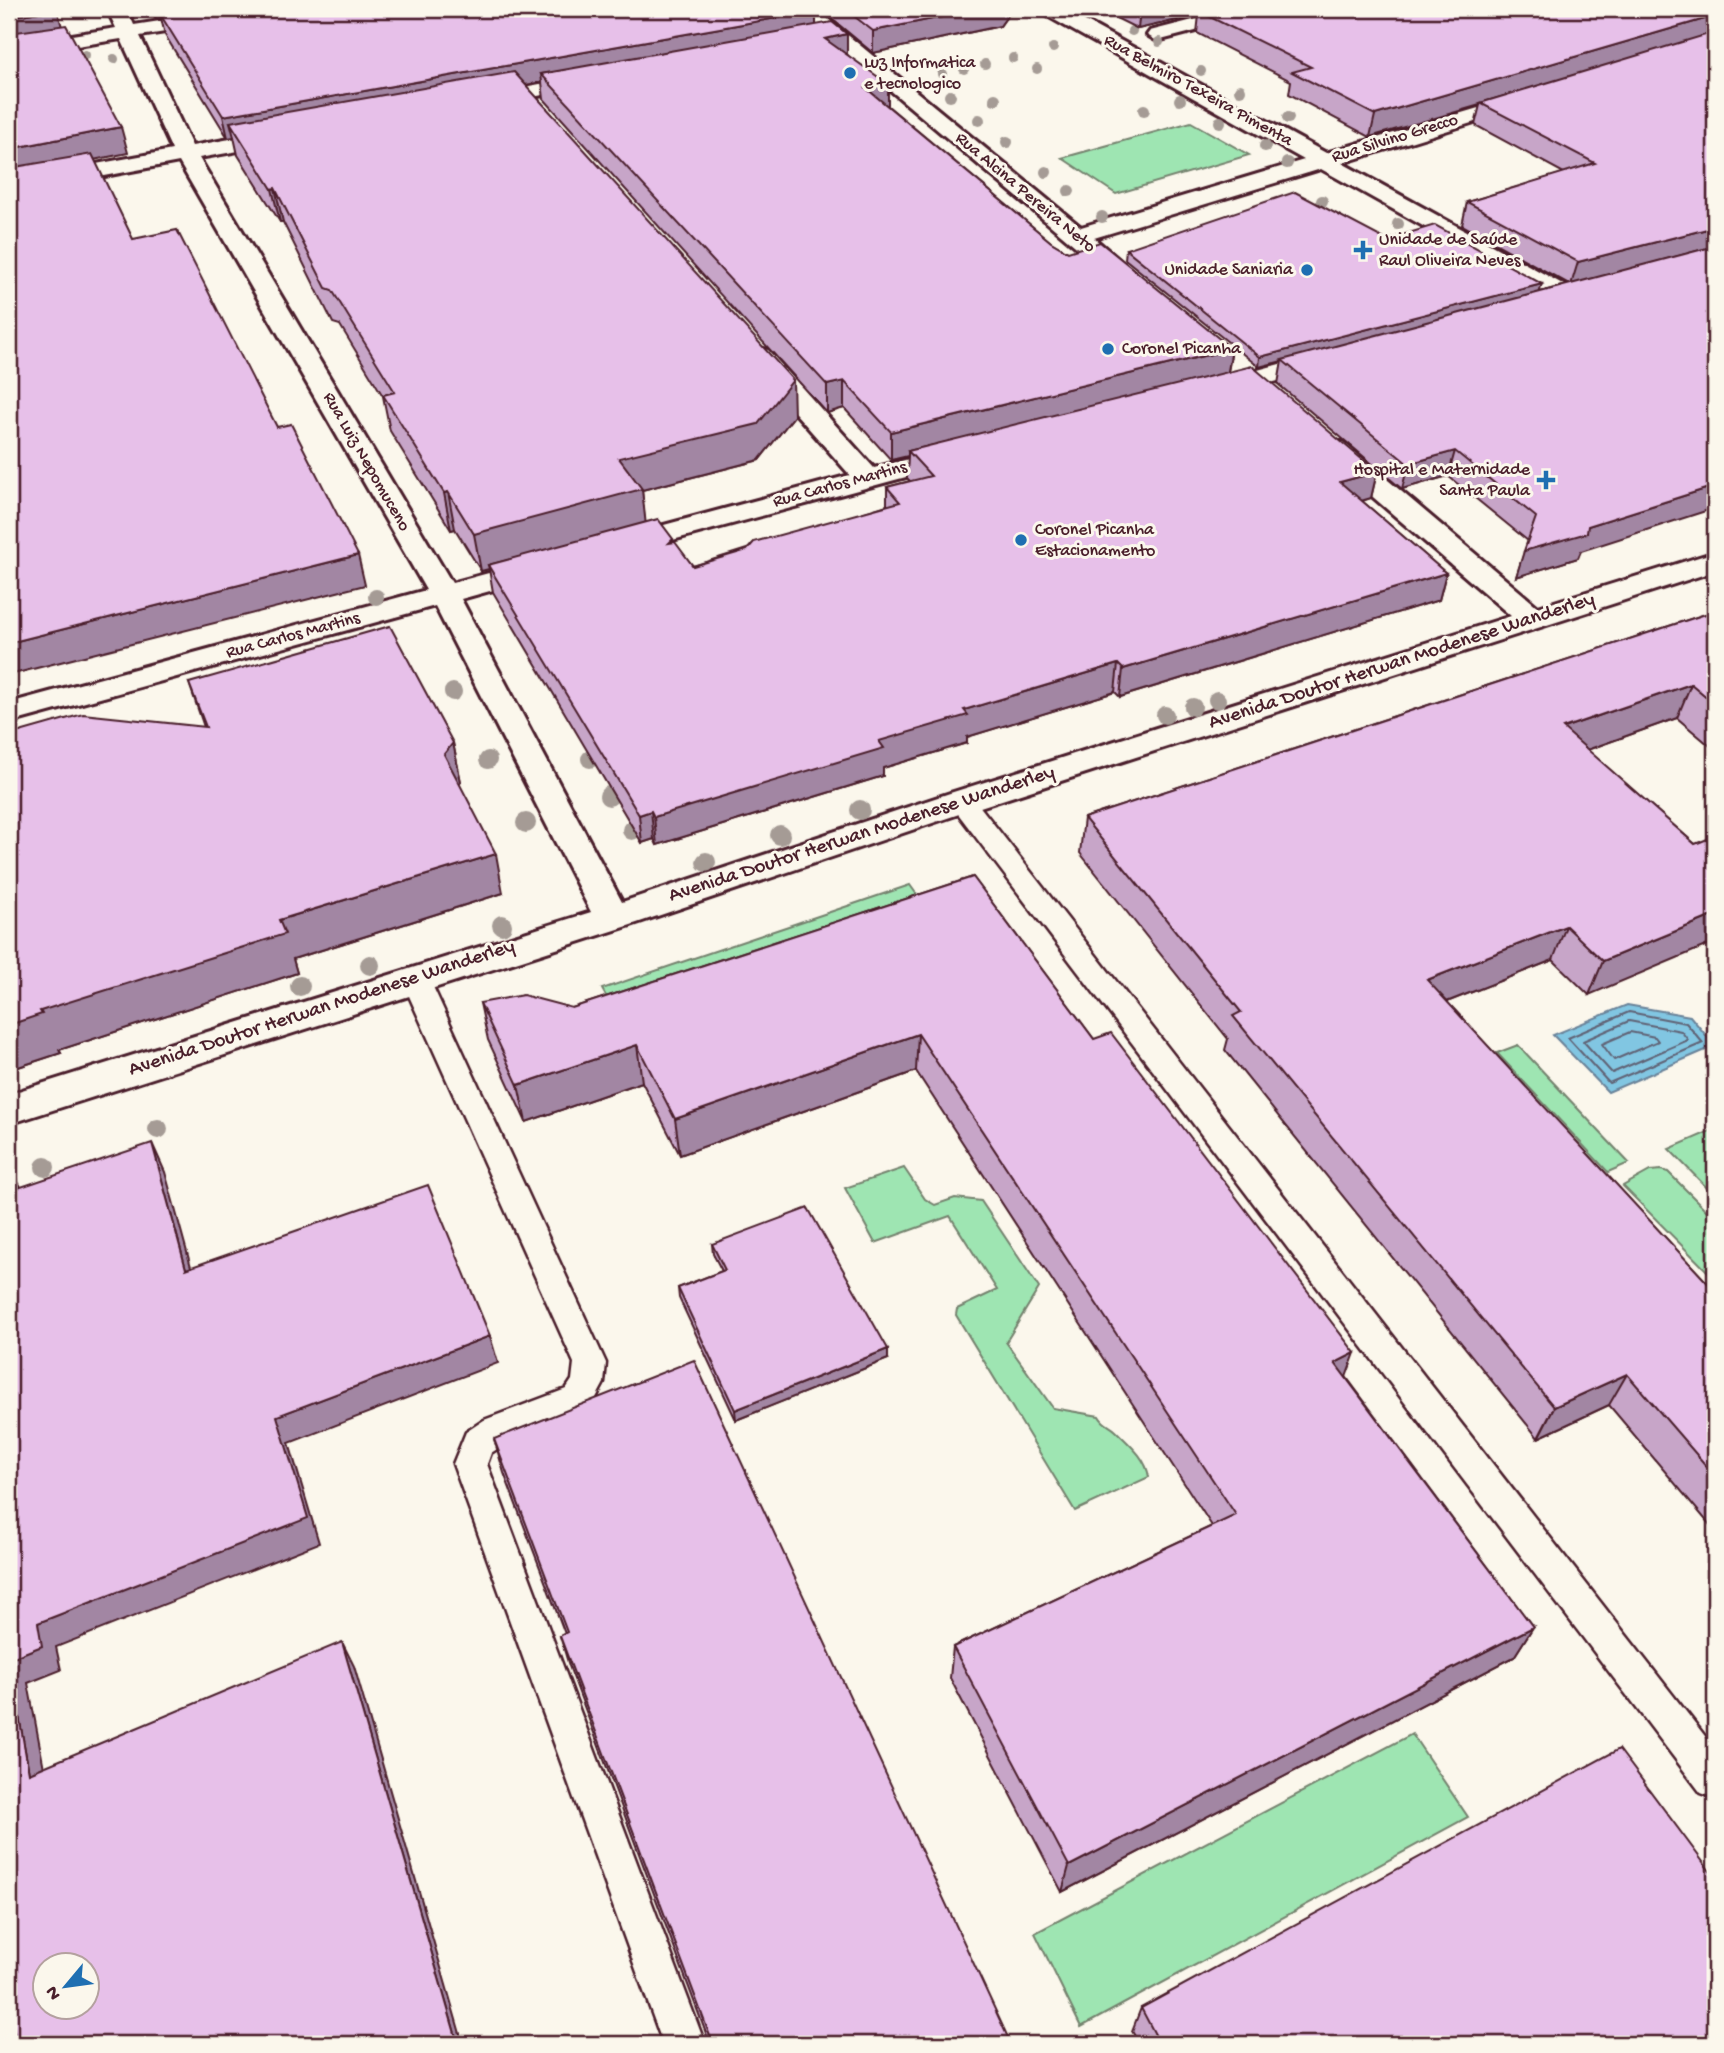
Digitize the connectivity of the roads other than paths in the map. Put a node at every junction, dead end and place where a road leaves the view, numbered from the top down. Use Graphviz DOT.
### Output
graph roads {
  1 [pos="169,9"];
  2 [pos="273,9"];
  3 [pos="804,9"];
  4 [pos="1049,9"];
  5 [pos="1258,9"];
  6 [pos="122,19"];
  7 [pos="9,34"];
  8 [pos="1157,35"];
  9 [pos="836,37"];
  10 [pos="809,42"];
  11 [pos="9,51"];
  12 [pos="619,76"];
  13 [pos="524,93"];
  14 [pos="1546,94"];
  15 [pos="456,105"];
  16 [pos="543,114"];
  17 [pos="307,132"];
  18 [pos="185,154"];
  19 [pos="1325,160"];
  20 [pos="9,187"];
  21 [pos="1076,236"];
  22 [pos="1594,290"];
  23 [pos="1150,296"];
  24 [pos="1567,297"];
  25 [pos="1527,307"];
  26 [pos="746,342"];
  27 [pos="1353,353"];
  28 [pos="1186,398"];
  29 [pos="1315,433"];
  30 [pos="986,447"];
  31 [pos="867,477"];
  32 [pos="1715,561"];
  33 [pos="444,595"];
  34 [pos="1535,620"];
  35 [pos="9,713"];
  36 [pos="962,801"];
  37 [pos="612,918"];
  38 [pos="415,978"];
  39 [pos="9,1109"];
  40 [pos="1715,1779"];
  41 [pos="684,2044"];
  1 -- 6 [label="street"];
  2 -- 6 [label="street"];
  3 -- 9 [label="street, Rua Alcina Pereira Neto"];
  4 -- 19 [label="street, Rua Belmiro Texeira Pimenta"];
  5 -- 8 [label="street"];
  6 -- 7 [label="street"];
  6 -- 11 [label="street"];
  6 -- 18 [label="street, Rua Luiz Nepomuceno"];
  9 -- 10 [label="street"];
  9 -- 21 [label="street, Rua Alcina Pereira Neto"];
  12 -- 13 [label="street"];
  13 -- 15 [label="street"];
  13 -- 16 [label="street"];
  14 -- 19 [label="street, Rua Silvino Grecco"];
  17 -- 18 [label="street"];
  18 -- 20 [label="street"];
  18 -- 33 [label="street, Rua Luiz Nepomuceno"];
  19 -- 21 [label="street, Rua Silvino Grecco"];
  19 -- 24 [label="street, Rua Belmiro Texeira Pimenta"];
  21 -- 23 [label="street, Rua Alcina Pereira Neto"];
  22 -- 24 [label="street"];
  24 -- 25 [label="street"];
  26 -- 31 [label="street"];
  27 -- 28 [label="street"];
  29 -- 34 [label="street"];
  30 -- 31 [label="street, Rua Carlos Martins"];
  31 -- 33 [label="street, Rua Carlos Martins"];
  32 -- 34 [label="street, Avenida Doutor Herwan Modenese Wanderley"];
  33 -- 35 [label="street, Rua Carlos Martins"];
  33 -- 37 [label="street, Rua Luiz Nepomuceno"];
  34 -- 36 [label="street, Avenida Doutor Herwan Modenese Wanderley"];
  36 -- 37 [label="street, Avenida Doutor Herwan Modenese Wanderley"];
  36 -- 40 [label="lane"];
  37 -- 38 [label="street, Avenida Doutor Herwan Modenese Wanderley"];
  38 -- 39 [label="street, Avenida Doutor Herwan Modenese Wanderley"];
  38 -- 41 [label="lane"];
}
